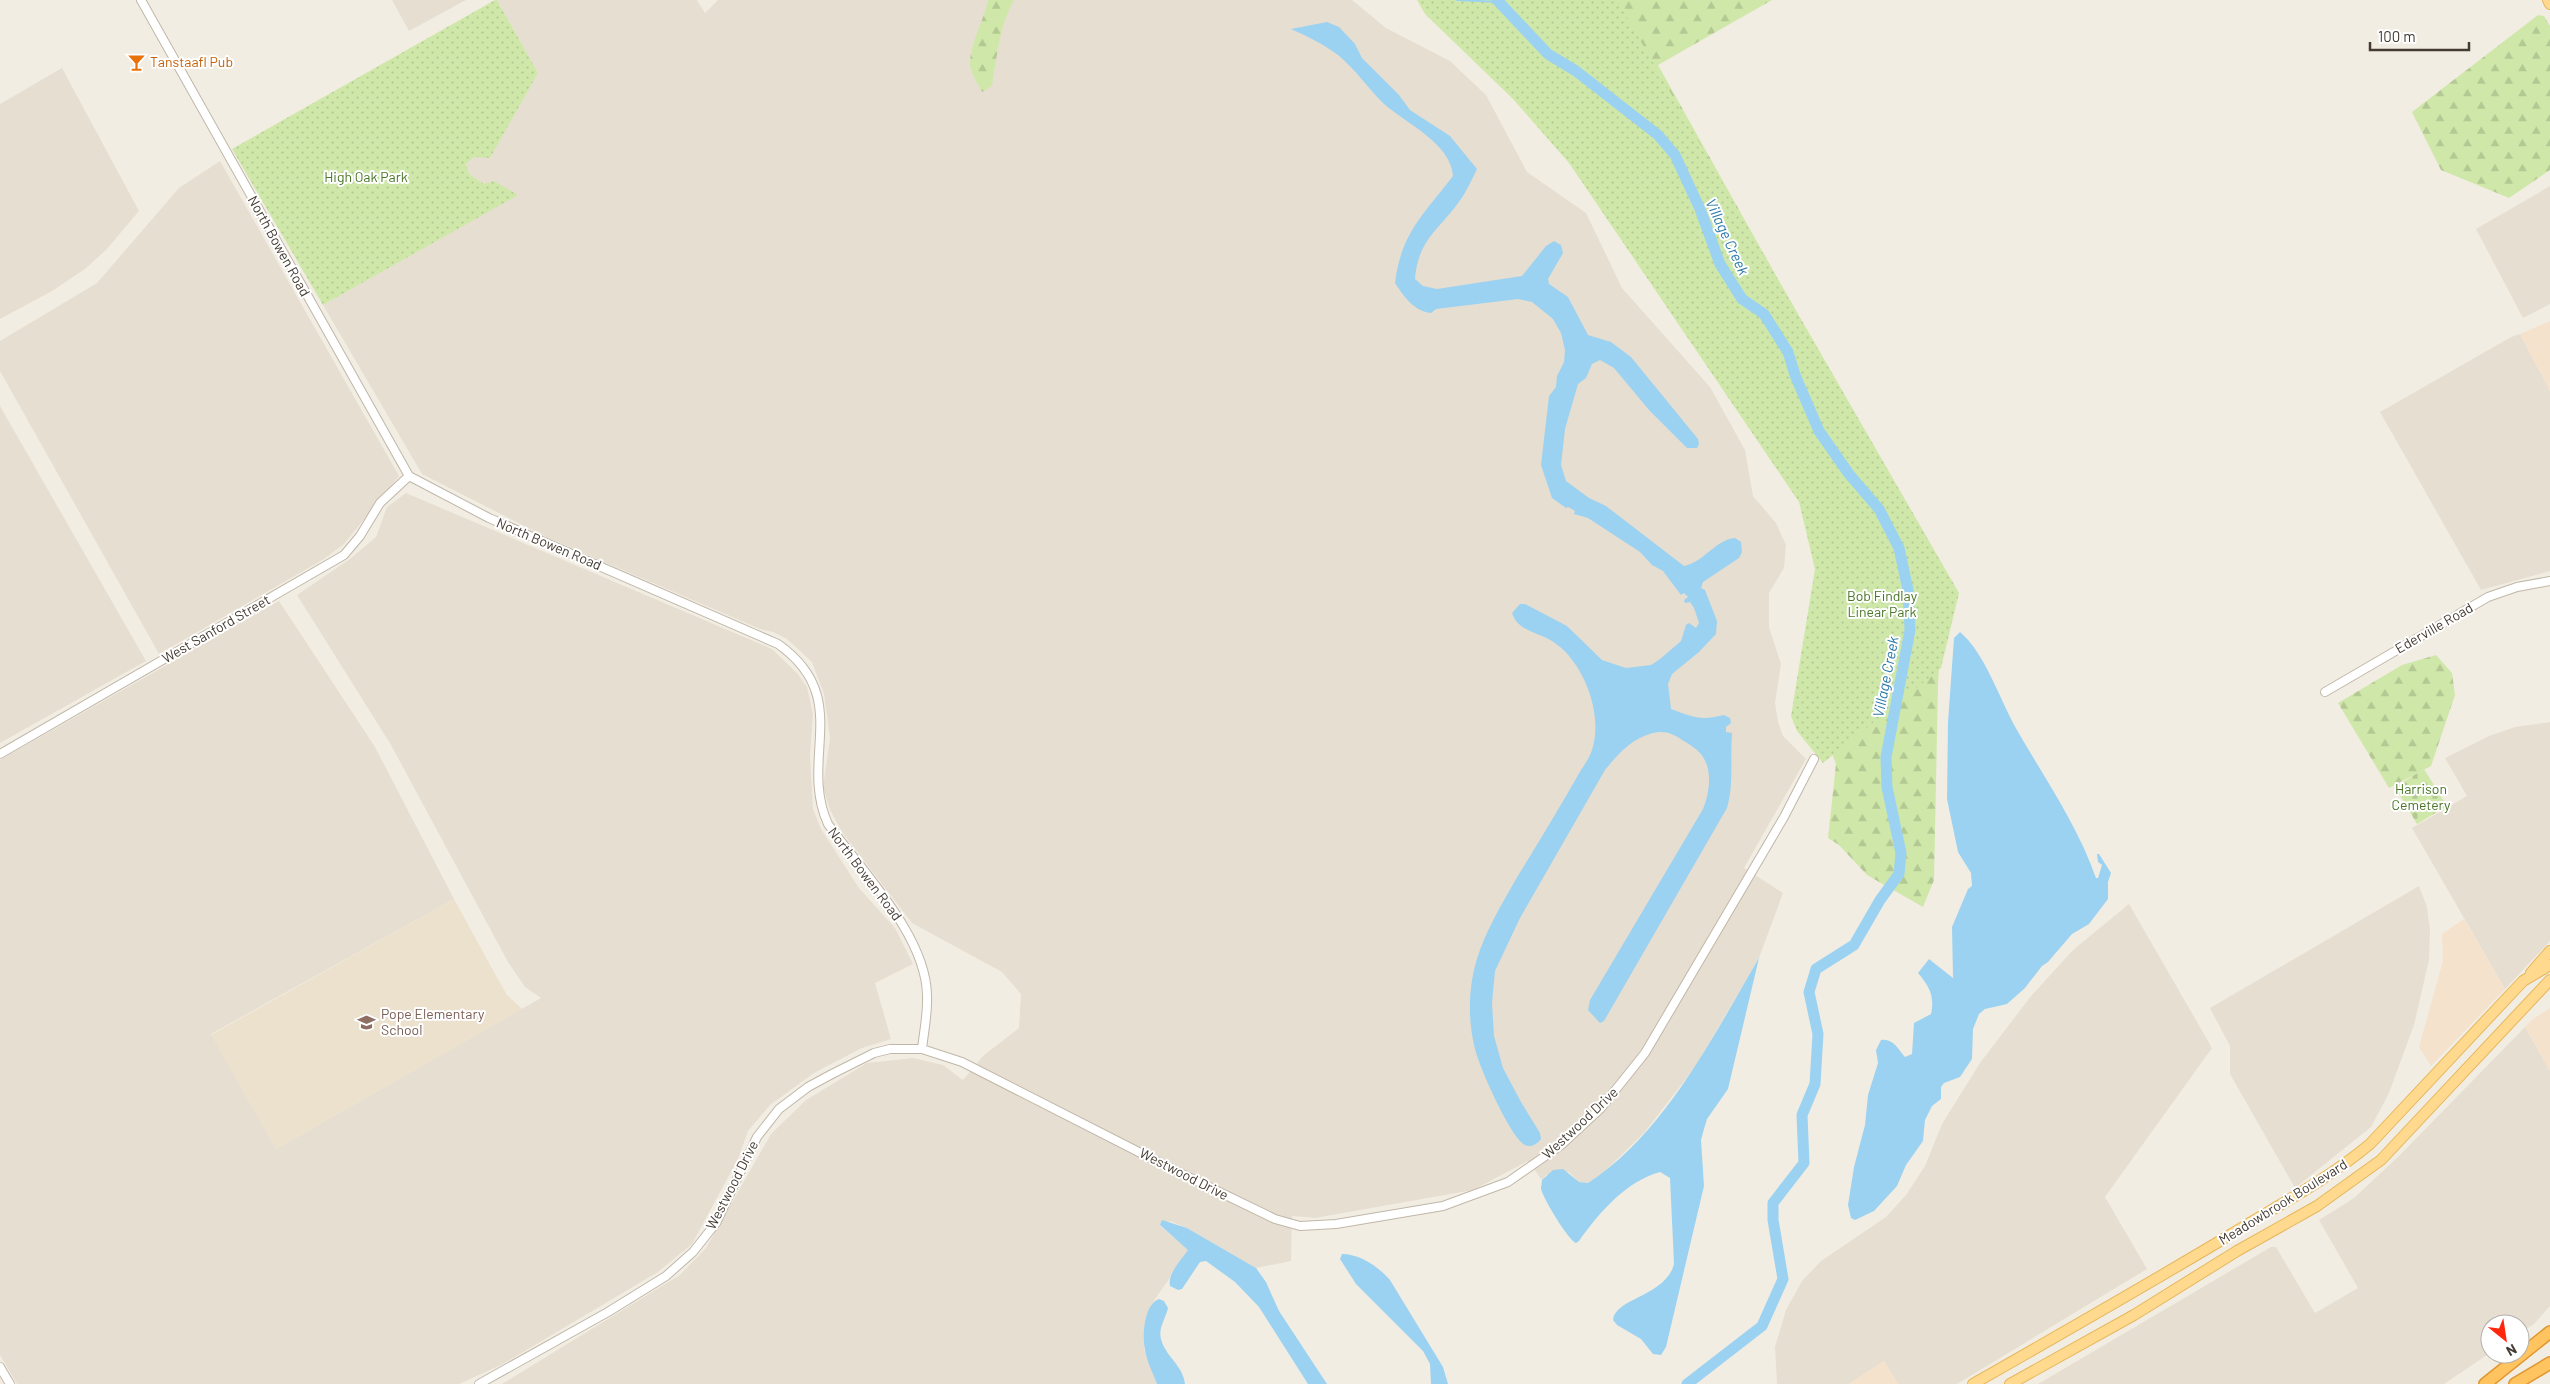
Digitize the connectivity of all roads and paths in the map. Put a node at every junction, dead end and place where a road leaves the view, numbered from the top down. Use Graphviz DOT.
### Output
graph roads {
  1 [pos="141,0"];
  2 [pos="409,476"];
  3 [pos="2550,581"];
  4 [pos="2325,692"];
  5 [pos="0,754"];
  6 [pos="1814,759"];
  7 [pos="2550,951"];
  8 [pos="2550,965"];
  9 [pos="2550,980"];
  10 [pos="2523,981"];
  11 [pos="922,1049"];
  12 [pos="2356,1155"];
  13 [pos="2369,1170"];
  14 [pos="2187,1261"];
  15 [pos="2197,1276"];
  16 [pos="2550,1332"];
  17 [pos="2036,1349"];
  18 [pos="2550,1363"];
  19 [pos="2043,1366"];
  20 [pos="0,1367"];
  21 [pos="10,1384"];
  22 [pos="479,1384"];
  23 [pos="1973,1384"];
  24 [pos="2010,1384"];
  25 [pos="2485,1384"];
  26 [pos="2516,1384"];
  1 -- 2 [label="street, North Bowen Road"];
  2 -- 5 [label="street, West Sanford Street"];
  2 -- 11 [label="street, North Bowen Road"];
  3 -- 4 [label="street, Ederville Road"];
  6 -- 11 [label="street, Westwood Drive"];
  7 -- 10 [label="main road"];
  8 -- 10 [label="main road, Meadowbrook Boulevard"];
  9 -- 13 [label="main road, Meadowbrook Boulevard"];
  10 -- 12 [label="main road, Meadowbrook Boulevard"];
  11 -- 22 [label="street, Westwood Drive"];
  12 -- 13 [label="main road"];
  12 -- 14 [label="main road, Meadowbrook Boulevard"];
  13 -- 15 [label="main road, Meadowbrook Boulevard"];
  14 -- 15 [label="main road"];
  14 -- 17 [label="main road, Meadowbrook Boulevard"];
  15 -- 19 [label="main road, Meadowbrook Boulevard"];
  16 -- 25 [label="highway"];
  17 -- 19 [label="main road"];
  17 -- 23 [label="main road, Meadowbrook Boulevard"];
  18 -- 26 [label="highway"];
  19 -- 24 [label="main road, Meadowbrook Boulevard"];
  20 -- 21 [label="street"];
}
